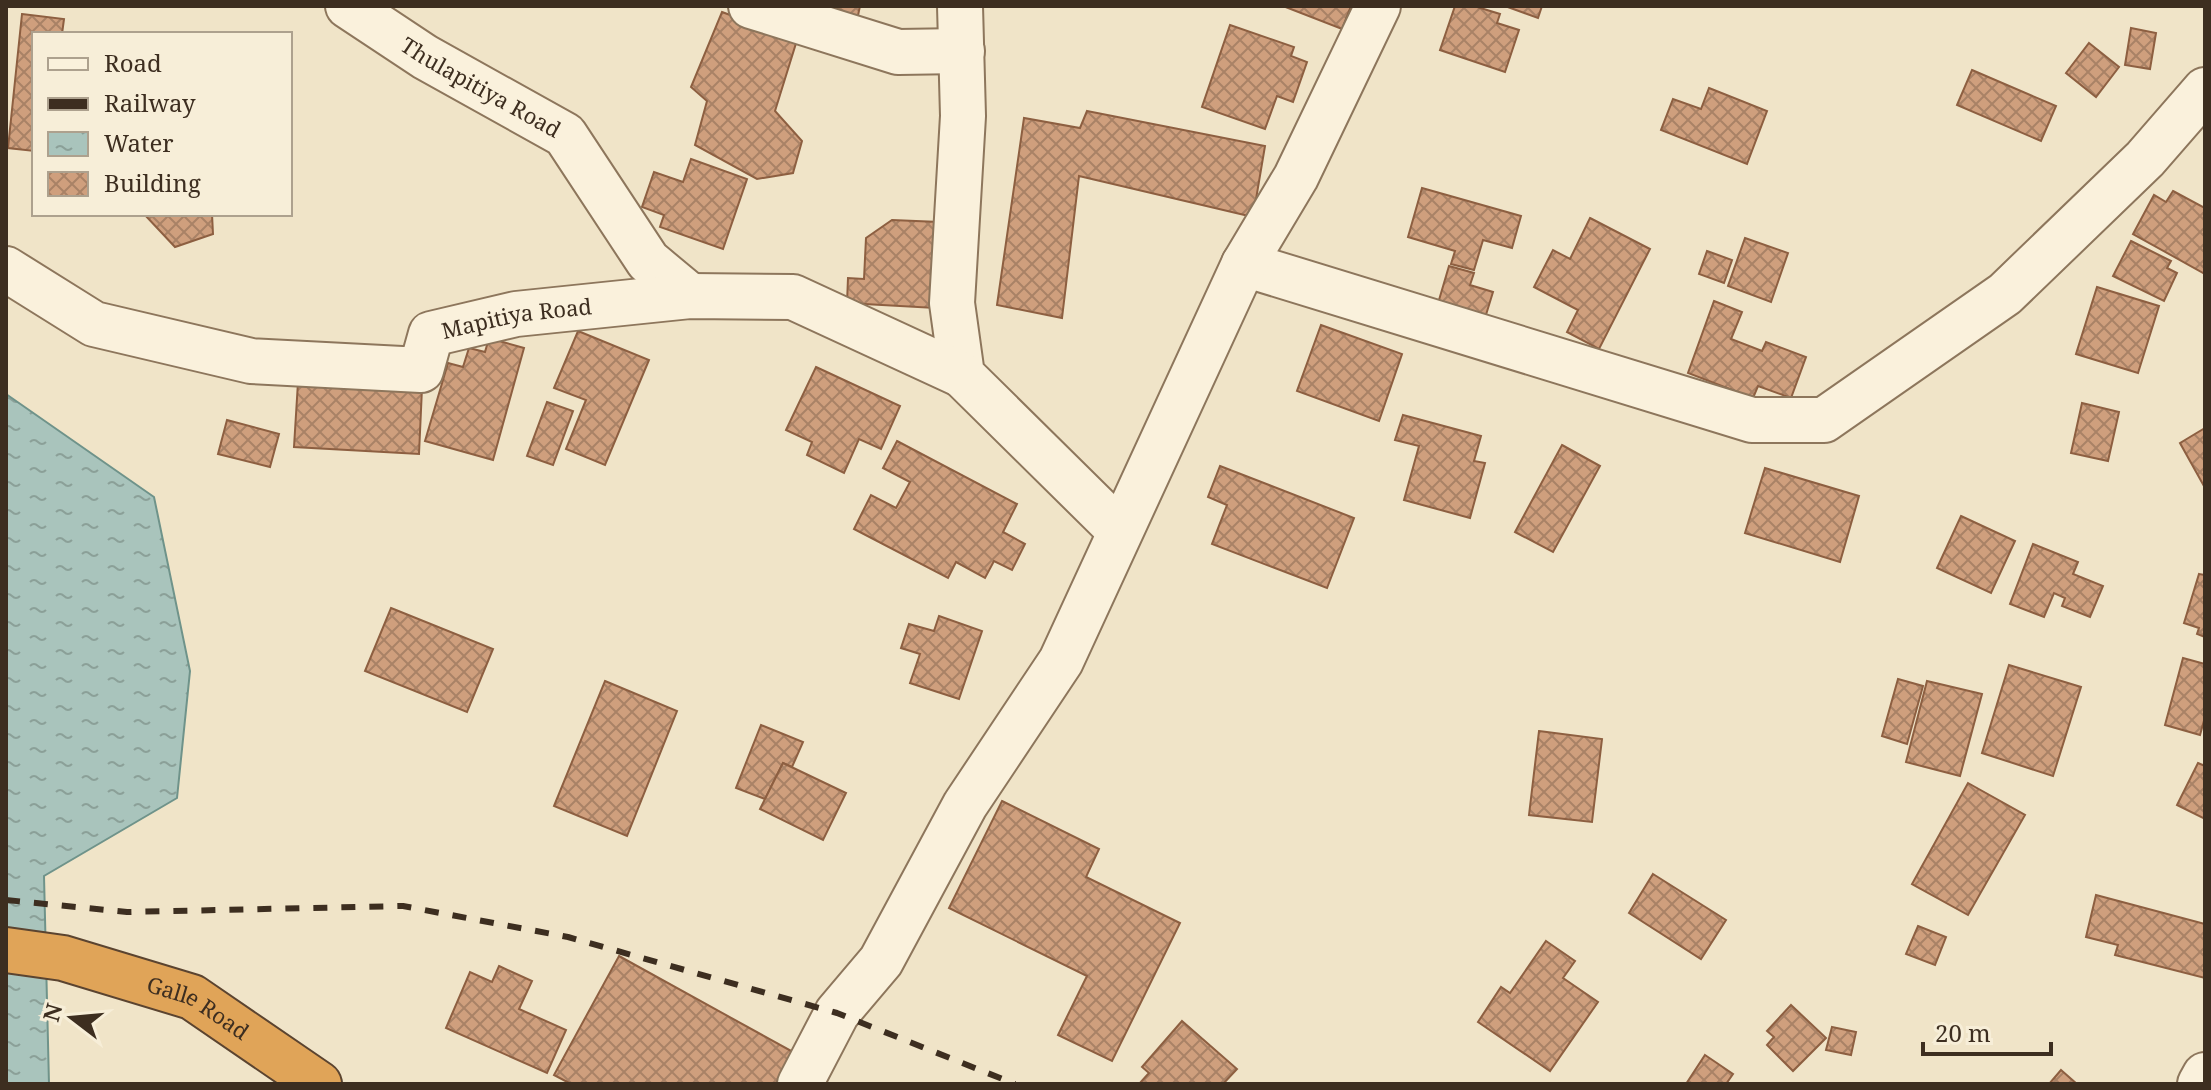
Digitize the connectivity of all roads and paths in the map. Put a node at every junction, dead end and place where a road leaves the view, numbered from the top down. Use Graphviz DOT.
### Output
graph roads {
  1 [pos="348,6"];
  2 [pos="751,6"];
  3 [pos="960,6"];
  4 [pos="1378,6"];
  5 [pos="962,51"];
  6 [pos="2205,90"];
  7 [pos="1244,264"];
  8 [pos="6,269"];
  9 [pos="690,296"];
  10 [pos="962,375"];
  11 [pos="1119,530"];
  12 [pos="6,950"];
  13 [pos="2205,1075"];
  14 [pos="319,1084"];
  15 [pos="800,1084"];
  16 [pos="2200,1084"];
  1 -- 9 [label="street, Thulapitiya Road"];
  2 -- 5 [label="street"];
  3 -- 5 [label="street"];
  4 -- 7 [label="street"];
  5 -- 10 [label="street"];
  6 -- 7 [label="street"];
  7 -- 11 [label="street"];
  8 -- 9 [label="street, Mapitiya Road"];
  9 -- 10 [label="street, Mapitiya Road"];
  10 -- 11 [label="street, Mapitiya Road"];
  11 -- 15 [label="street"];
  12 -- 14 [label="highway, Galle Road"];
  13 -- 16 [label="street"];
}
